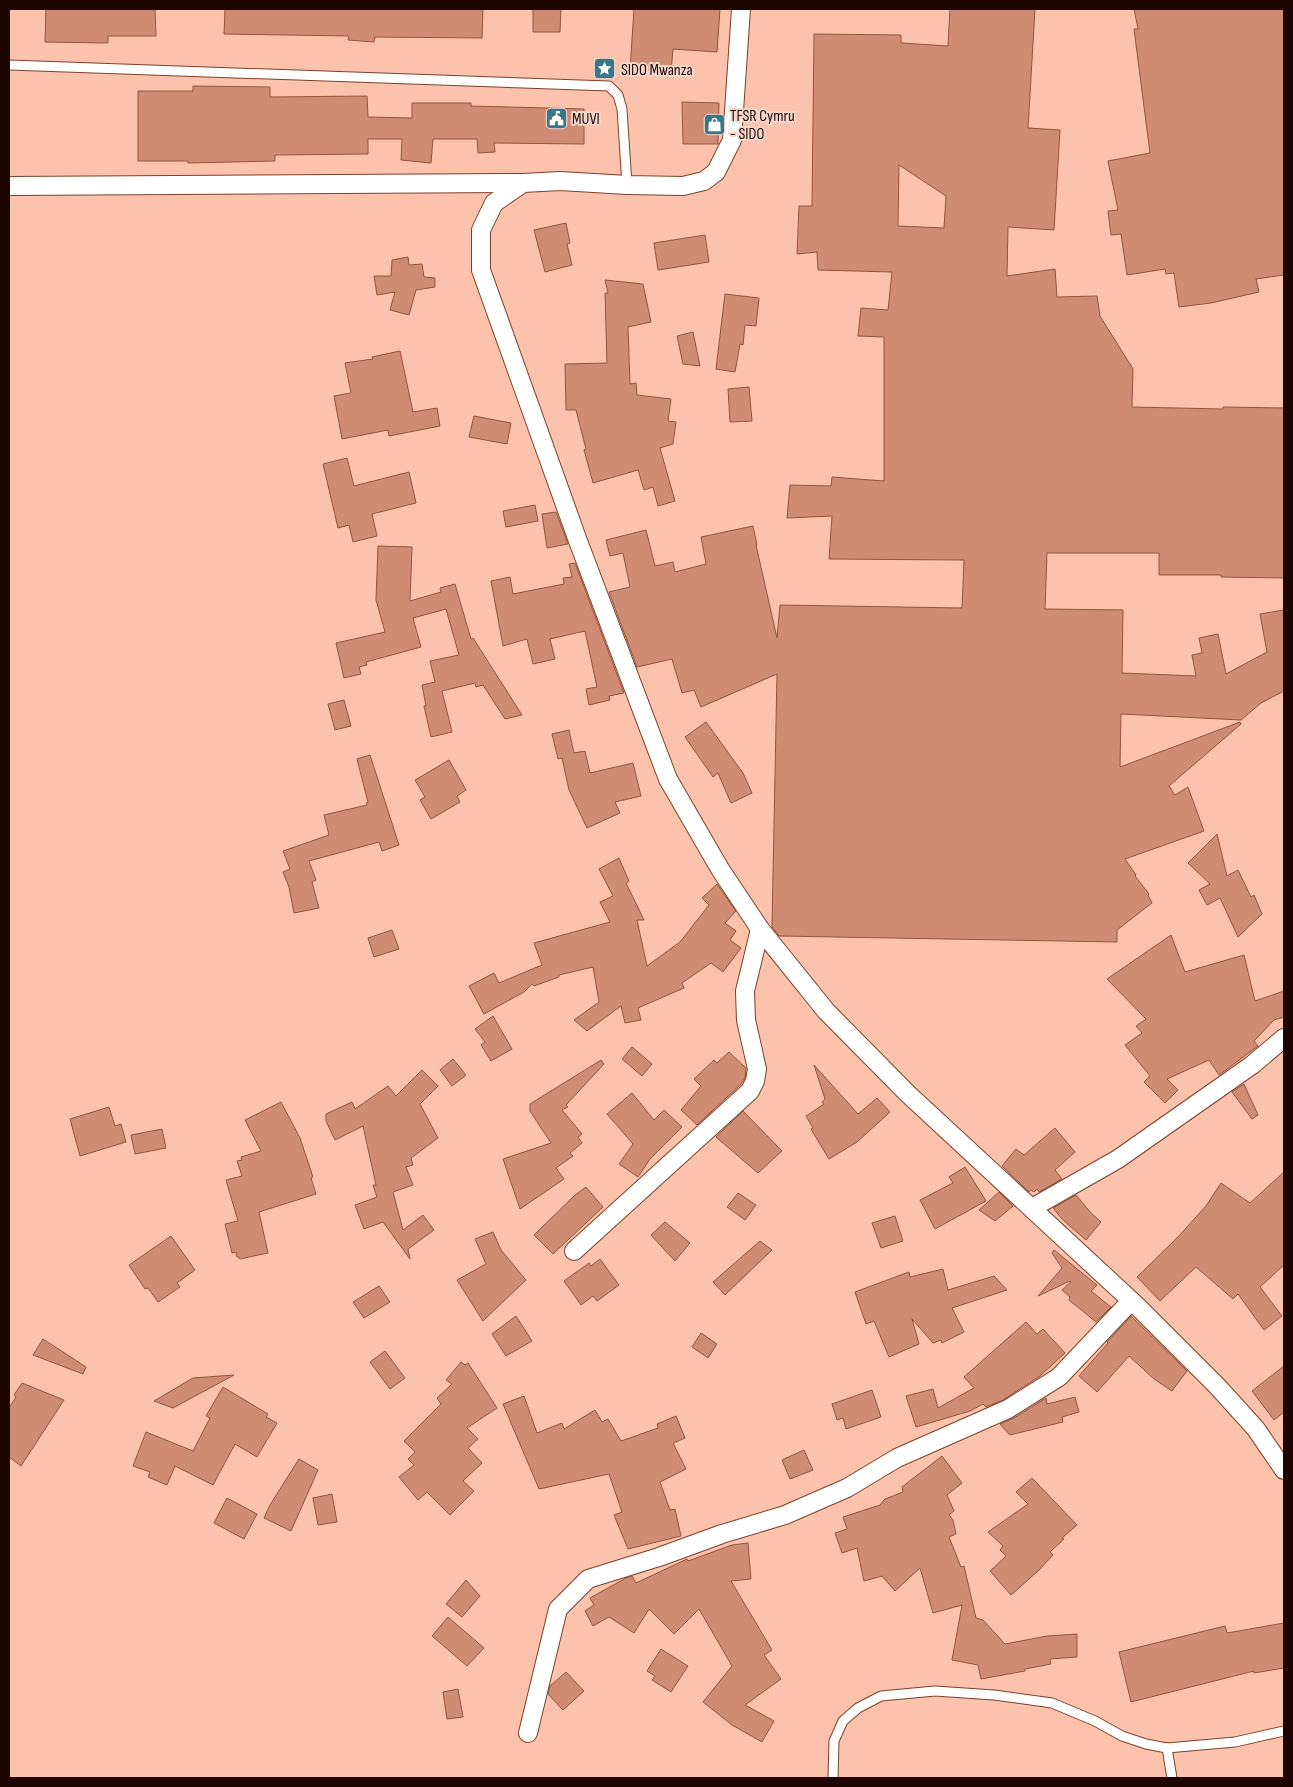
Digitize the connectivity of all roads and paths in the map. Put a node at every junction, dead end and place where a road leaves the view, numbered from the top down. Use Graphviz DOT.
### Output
graph roads {
  1 [pos="741,9"];
  2 [pos="9,65"];
  3 [pos="523,183"];
  4 [pos="627,185"];
  5 [pos="9,186"];
  6 [pos="760,930"];
  7 [pos="1284,1038"];
  8 [pos="1032,1208"];
  9 [pos="574,1251"];
  10 [pos="1131,1301"];
  11 [pos="1284,1470"];
  12 [pos="1284,1731"];
  13 [pos="528,1733"];
  14 [pos="1167,1748"];
  15 [pos="833,1778"];
  16 [pos="1172,1778"];
  1 -- 4 [label="street"];
  2 -- 4 [label="lane"];
  3 -- 4 [label="street"];
  3 -- 5 [label="street"];
  3 -- 6 [label="street"];
  6 -- 8 [label="street"];
  6 -- 9 [label="street"];
  7 -- 8 [label="street"];
  8 -- 10 [label="street"];
  10 -- 11 [label="street"];
  10 -- 13 [label="street"];
  12 -- 14 [label="lane"];
  14 -- 15 [label="lane"];
  14 -- 16 [label="lane"];
}
